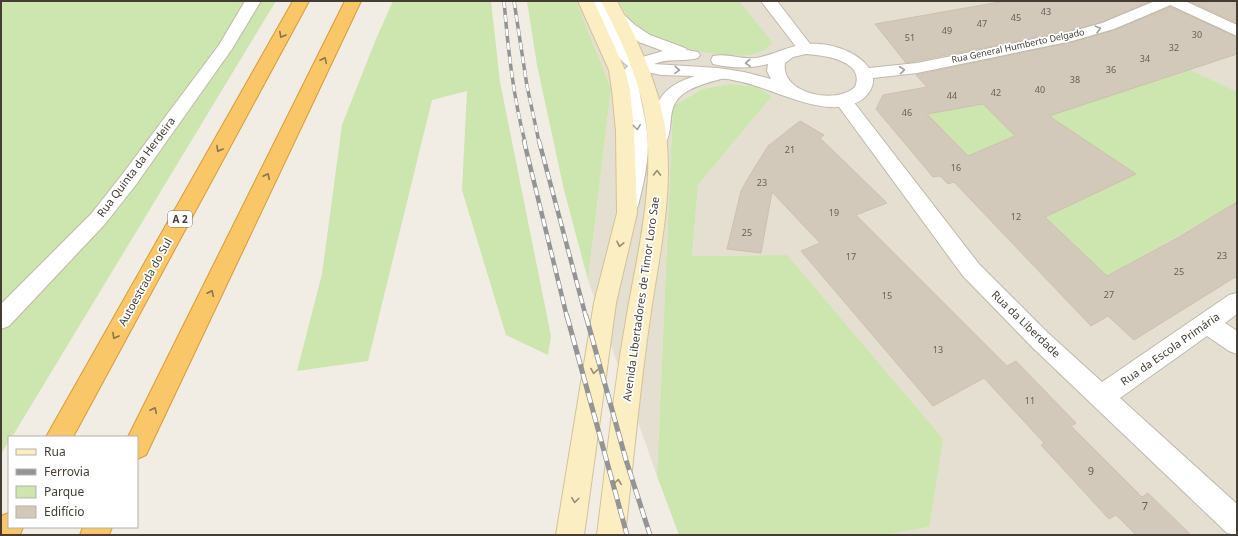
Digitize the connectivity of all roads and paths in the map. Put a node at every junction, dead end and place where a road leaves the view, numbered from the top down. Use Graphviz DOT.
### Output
graph roads {
  1 [pos="253,1"];
  2 [pos="301,1"];
  3 [pos="353,1"];
  4 [pos="586,1"];
  5 [pos="596,1"];
  6 [pos="769,1"];
  7 [pos="1168,1"];
  8 [pos="1173,1"];
  9 [pos="612,8"];
  10 [pos="1237,31"];
  11 [pos="806,49"];
  12 [pos="786,54"];
  13 [pos="692,55"];
  14 [pos="639,65"];
  15 [pos="864,74"];
  16 [pos="739,77"];
  17 [pos="790,92"];
  18 [pos="843,100"];
  19 [pos="656,149"];
  20 [pos="627,213"];
  21 [pos="1237,302"];
  22 [pos="1,319"];
  23 [pos="1207,323"];
  24 [pos="1237,344"];
  25 [pos="1102,396"];
  26 [pos="60,436"];
  27 [pos="138,444"];
  28 [pos="1237,523"];
  29 [pos="570,535"];
  30 [pos="611,535"];
  1 -- 22 [label="street, Rua Quinta da Herdeira"];
  2 -- 26 [label="highway, Autoestrada do Sul / A 2, one-way"];
  27 -- 3 [label="highway, one-way"];
  4 -- 20 [label="main road"];
  5 -- 14 [label="street"];
  6 -- 11 [label="street"];
  15 -- 7 [label="street, Rua General Humberto Delgado, one-way"];
  8 -- 10 [label="street"];
  9 -- 13 [label="street"];
  9 -- 14 [label="main road, Avenida Libertadores de Timor Loro Sae"];
  11 -- 12 [label="street"];
  11 -- 15 [label="street"];
  12 -- 13 [label="street, one-way"];
  12 -- 17 [label="street"];
  13 -- 14 [label="street"];
  14 -- 16 [label="street, one-way"];
  14 -- 19 [label="main road, Avenida Libertadores de Timor Loro Sae"];
  14 -- 20 [label="street, one-way"];
  15 -- 18 [label="street"];
  16 -- 17 [label="street"];
  16 -- 19 [label="street"];
  17 -- 18 [label="street"];
  18 -- 25 [label="street, Rua da Liberdade"];
  30 -- 19 [label="main road, Avenida Libertadores de Timor Loro Sae, one-way"];
  20 -- 29 [label="main road, one-way"];
  21 -- 23 [label="street, Rua da Escola Primária"];
  23 -- 24 [label="street"];
  23 -- 25 [label="street, Rua da Escola Primária"];
  25 -- 28 [label="street, Rua da Liberdade"];
}
